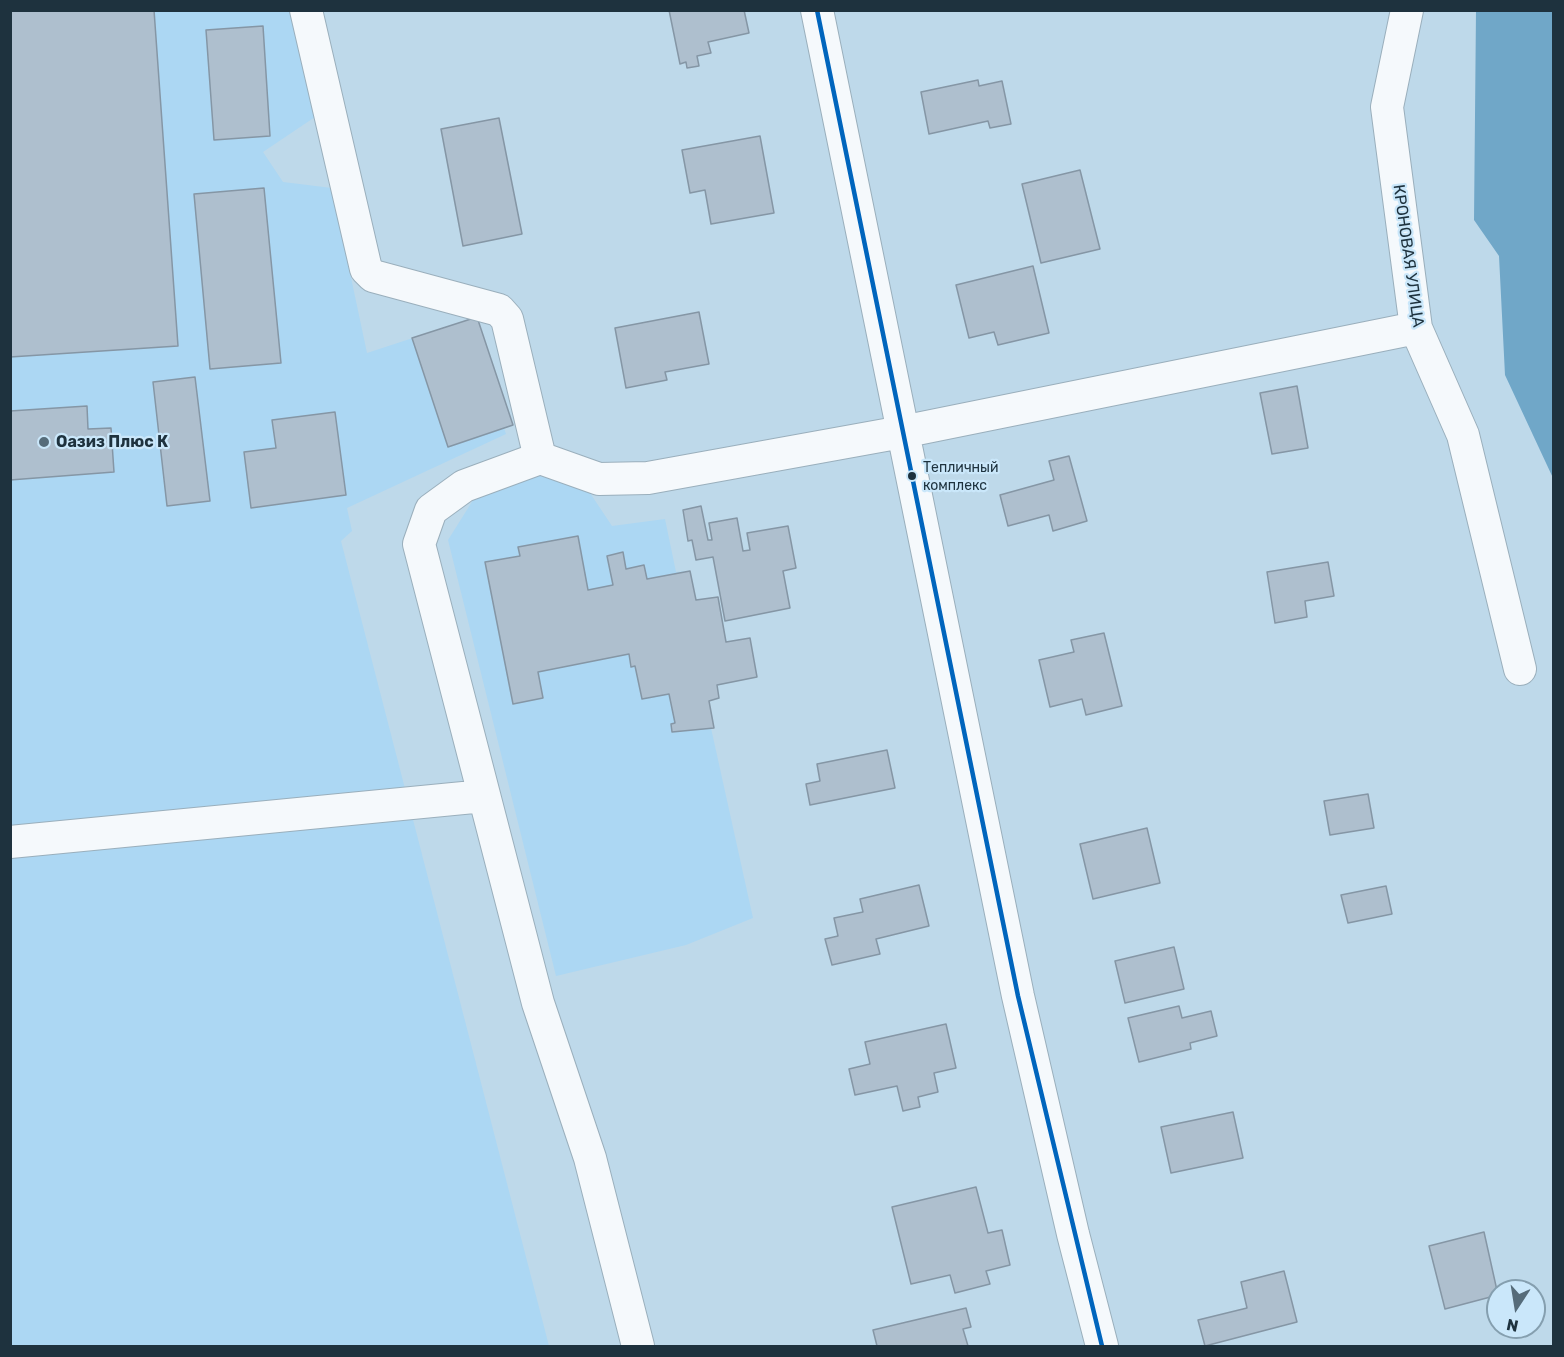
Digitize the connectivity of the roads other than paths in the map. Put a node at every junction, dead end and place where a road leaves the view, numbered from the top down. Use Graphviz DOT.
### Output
graph roads {
  1 [pos="306,10"];
  2 [pos="817,10"];
  3 [pos="1407,10"];
  4 [pos="1416,328"];
  5 [pos="902,432"];
  6 [pos="540,458"];
  7 [pos="1520,669"];
  8 [pos="484,796"];
  9 [pos="10,842"];
  10 [pos="639,1347"];
  11 [pos="1102,1347"];
  1 -- 6 [label="street"];
  2 -- 5 [label="street"];
  3 -- 4 [label="street, КРОНОВАЯ УЛИЦА"];
  4 -- 5 [label="street"];
  4 -- 7 [label="street, КРОНОВАЯ УЛИЦА"];
  5 -- 6 [label="street"];
  5 -- 11 [label="street"];
  6 -- 8 [label="street"];
  8 -- 9 [label="street"];
  8 -- 10 [label="street"];
}
